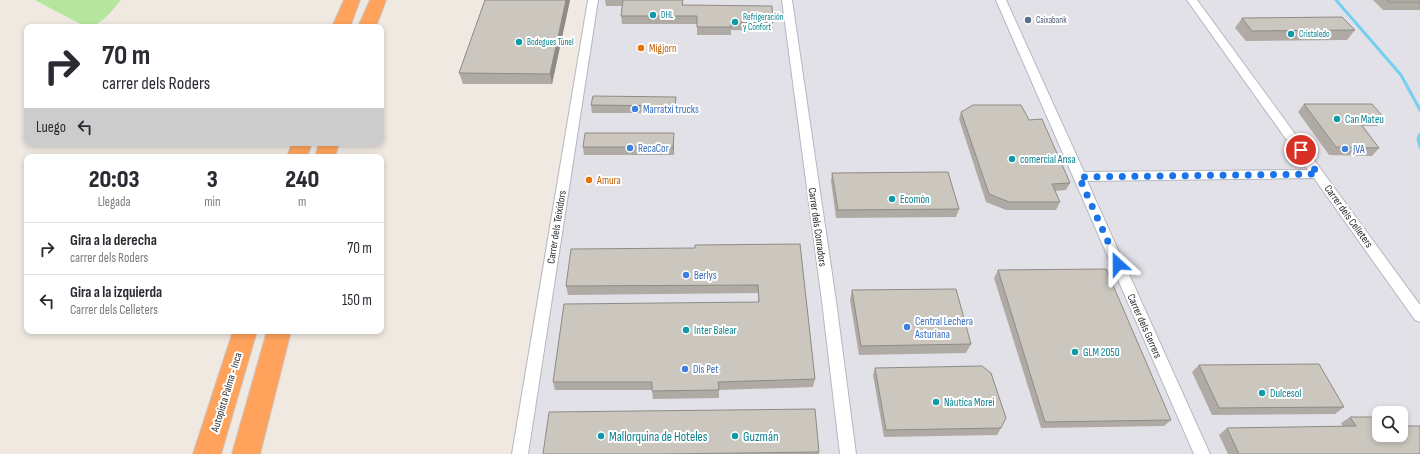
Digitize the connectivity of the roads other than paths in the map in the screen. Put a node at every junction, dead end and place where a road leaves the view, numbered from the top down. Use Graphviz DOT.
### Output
graph roads {
  1 [pos="352,0"];
  2 [pos="378,0"];
  3 [pos="593,0"];
  4 [pos="787,0"];
  5 [pos="1001,0"];
  6 [pos="1192,0"];
  7 [pos="342,24"];
  8 [pos="368,24"];
  9 [pos="1318,174"];
  10 [pos="1079,177"];
  11 [pos="1420,316"];
  12 [pos="244,334"];
  13 [pos="279,334"];
  14 [pos="246,453"];
  15 [pos="207,454"];
  16 [pos="520,454"];
  17 [pos="848,454"];
  18 [pos="1202,454"];
  1 -- 7 [label="highway"];
  2 -- 8 [label="highway"];
  3 -- 16 [label="street, Carrer dels Teixidors"];
  4 -- 17 [label="street, Carrer dels Conradors"];
  5 -- 10 [label="street, Carrer dels Gerrers"];
  6 -- 9 [label="street, Carrer dels Celleters"];
  9 -- 10 [label="street"];
  9 -- 11 [label="street, Carrer dels Celleters"];
  10 -- 18 [label="street, Carrer dels Gerrers"];
  12 -- 15 [label="highway, Autopista Palma - Inca"];
  13 -- 14 [label="highway"];
}
